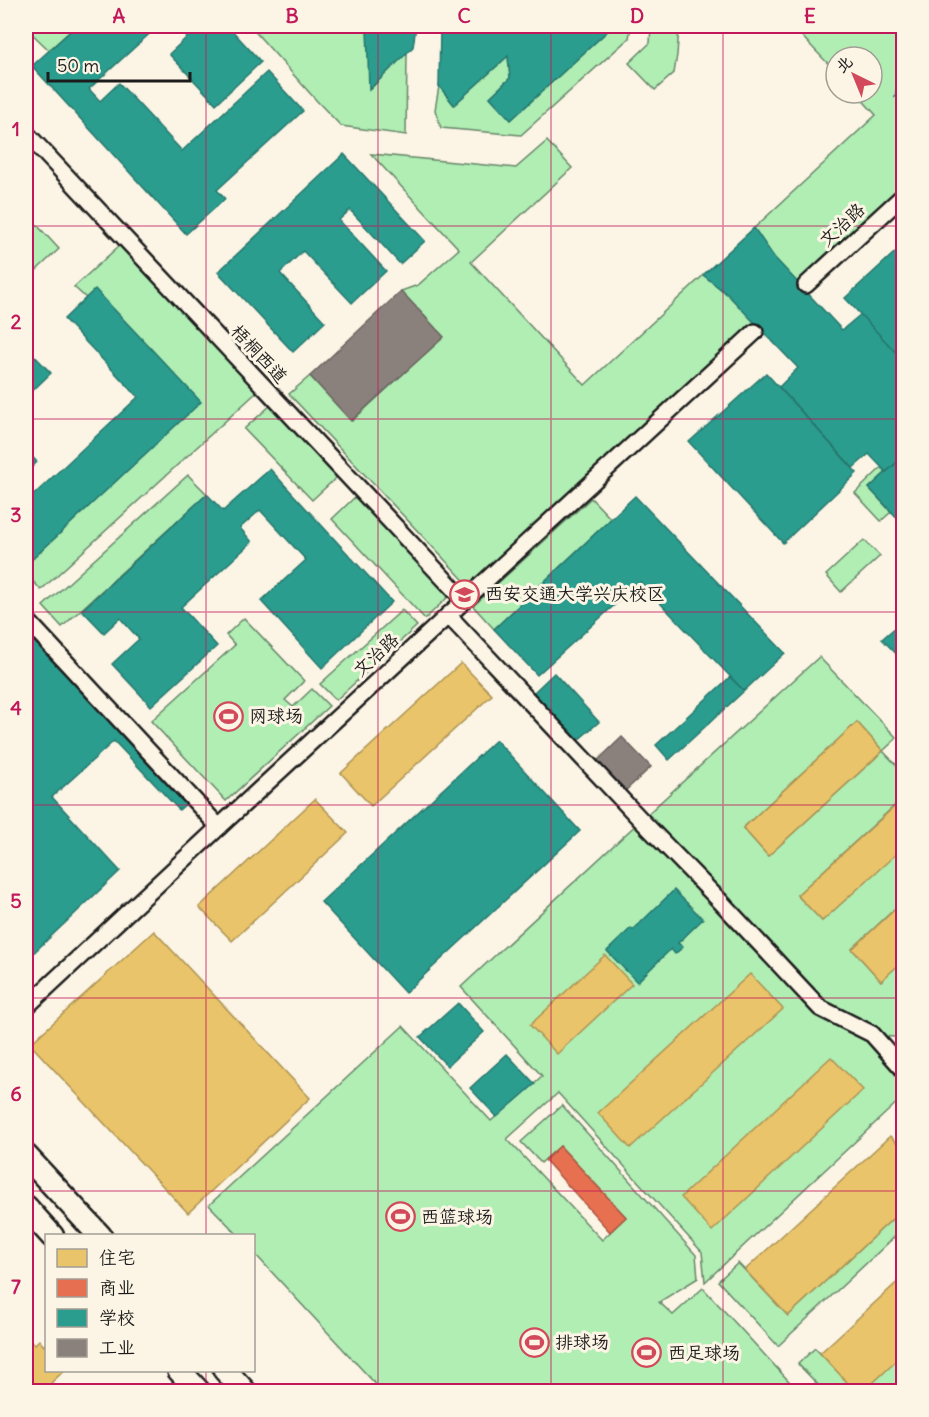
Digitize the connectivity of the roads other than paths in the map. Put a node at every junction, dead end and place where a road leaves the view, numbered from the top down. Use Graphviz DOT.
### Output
graph roads {
  1 [pos="26,133"];
  2 [pos="903,195"];
  3 [pos="806,285"];
  4 [pos="755,332"];
  5 [pos="465,600"];
  6 [pos="448,615"];
  7 [pos="26,619"];
  8 [pos="219,827"];
  9 [pos="26,1007"];
  10 [pos="903,1070"];
  11 [pos="26,1156"];
  12 [pos="26,1207"];
  13 [pos="50,1234"];
  14 [pos="98,1234"];
  15 [pos="180,1372"];
  16 [pos="226,1372"];
  17 [pos="199,1392"];
  18 [pos="245,1392"];
  1 -- 5 [label="street, 梧桐西道"];
  2 -- 3 [label="street, 文治路"];
  4 -- 5 [label="street, 文治路"];
  5 -- 6 [label="street, 文治路"];
  6 -- 8 [label="street, 文治路"];
  6 -- 10 [label="street"];
  7 -- 8 [label="street"];
  8 -- 9 [label="street, 文治路"];
  11 -- 14 [label="main road"];
  12 -- 13 [label="main road"];
  15 -- 17 [label="main road"];
  16 -- 18 [label="main road"];
}
